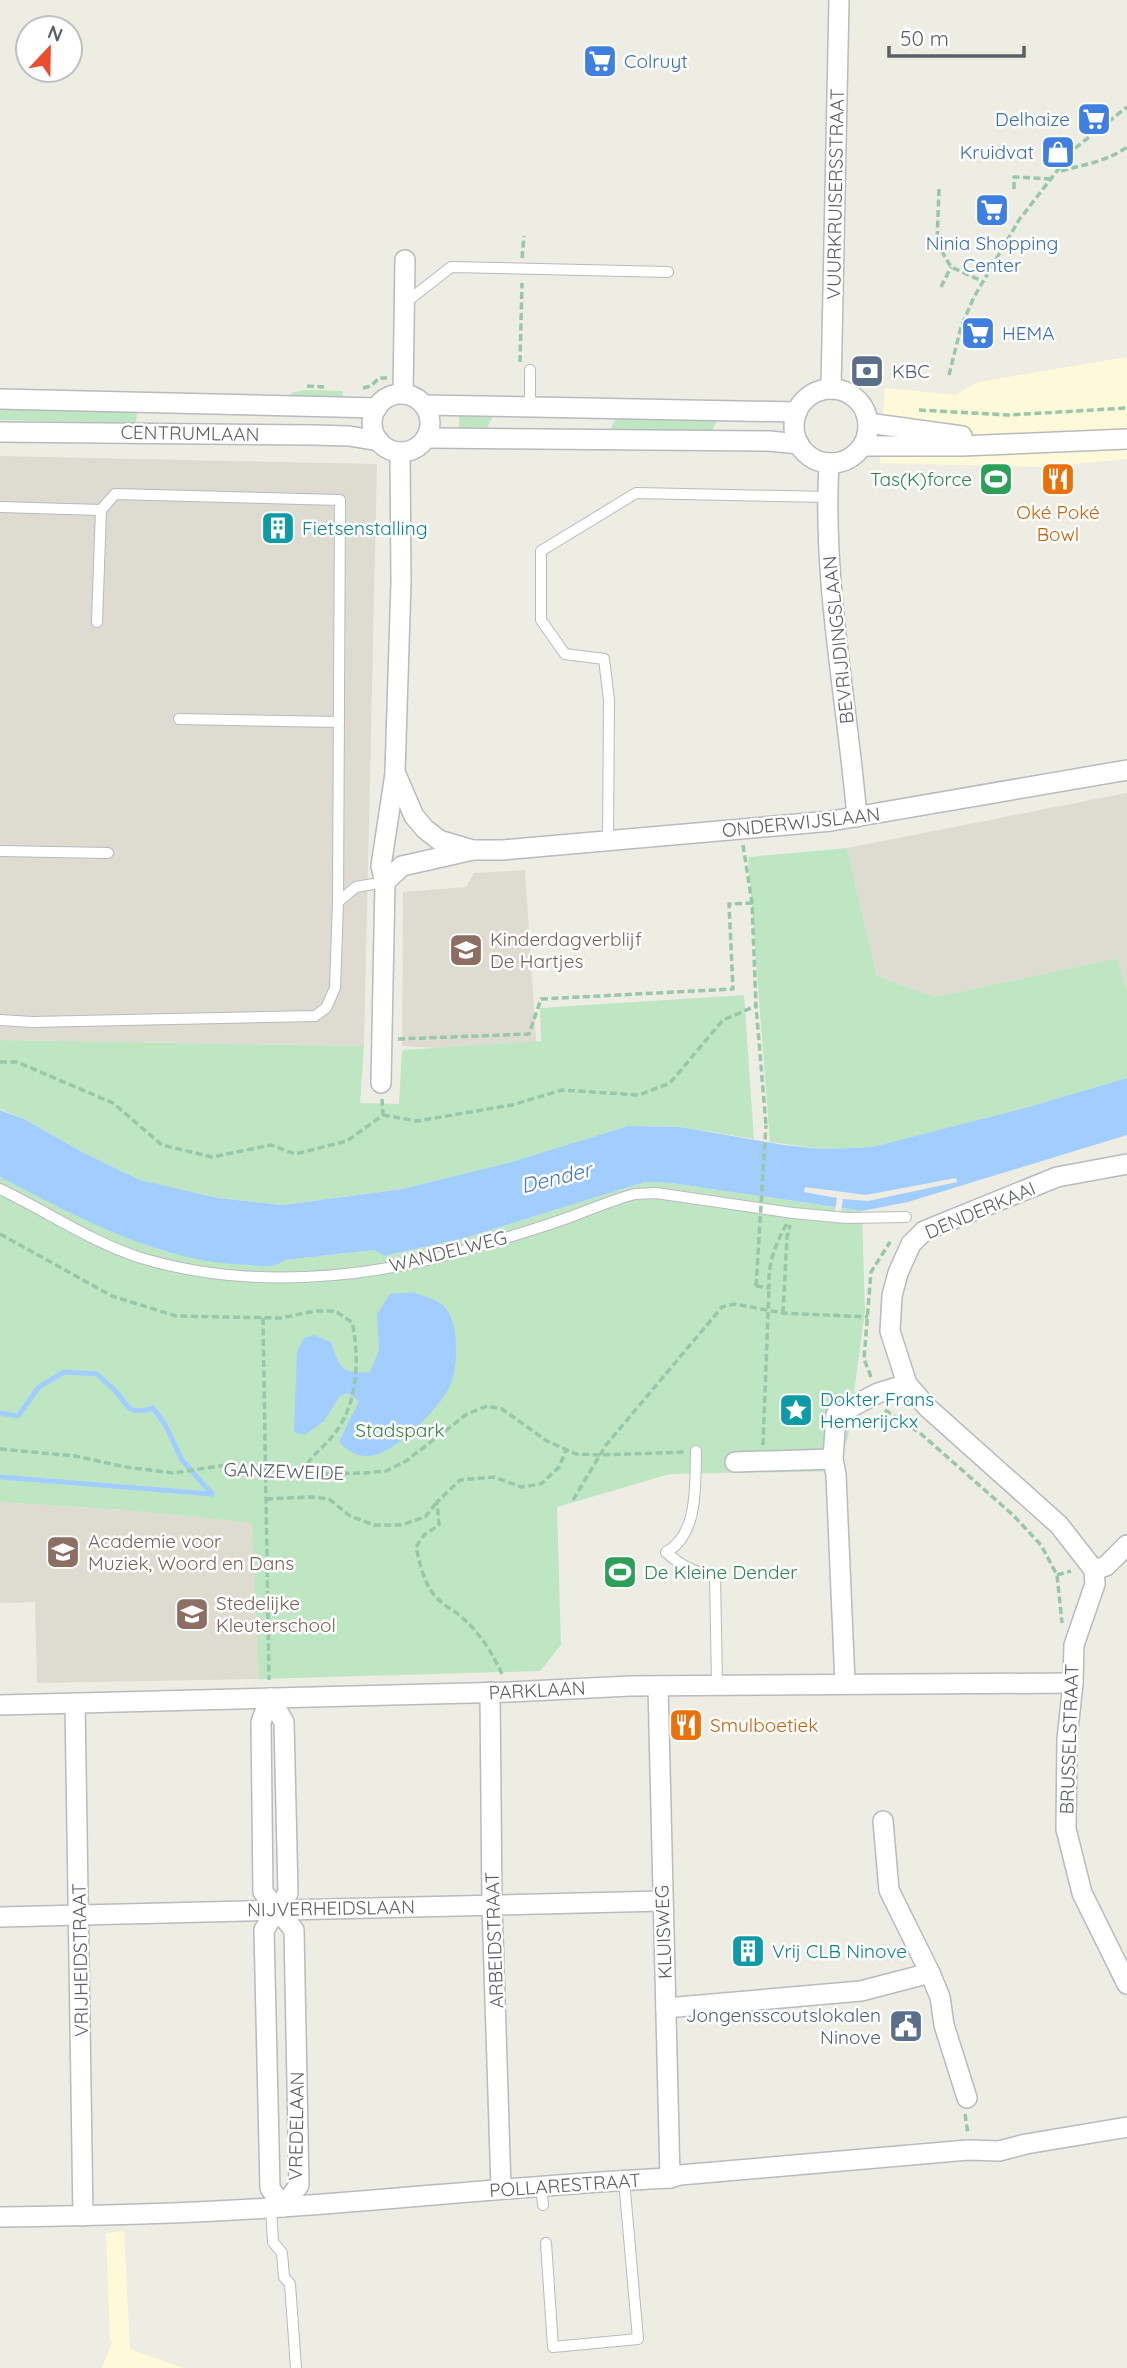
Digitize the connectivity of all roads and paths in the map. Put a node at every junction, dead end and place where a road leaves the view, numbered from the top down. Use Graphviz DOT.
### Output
graph roads {
  1 [pos="838,0"];
  2 [pos="1127,107"];
  3 [pos="1127,147"];
  4 [pos="1060,171"];
  5 [pos="1052,179"];
  6 [pos="939,189"];
  7 [pos="1014,189"];
  8 [pos="524,236"];
  9 [pos="405,260"];
  10 [pos="951,267"];
  11 [pos="522,268"];
  12 [pos="668,272"];
  13 [pos="982,281"];
  14 [pos="941,287"];
  15 [pos="404,304"];
  16 [pos="530,370"];
  17 [pos="949,375"];
  18 [pos="831,389"];
  19 [pos="403,394"];
  20 [pos="0,399"];
  21 [pos="530,401"];
  22 [pos="165,403"];
  23 [pos="424,405"];
  24 [pos="377,408"];
  25 [pos="1127,408"];
  26 [pos="918,410"];
  27 [pos="797,411"];
  28 [pos="869,423"];
  29 [pos="0,432"];
  30 [pos="165,433"];
  31 [pos="426,438"];
  32 [pos="1127,439"];
  33 [pos="379,441"];
  34 [pos="1018,443"];
  35 [pos="799,444"];
  36 [pos="863,446"];
  37 [pos="400,452"];
  38 [pos="829,463"];
  39 [pos="828,497"];
  40 [pos="0,507"];
  41 [pos="101,510"];
  42 [pos="97,622"];
  43 [pos="179,719"];
  44 [pos="340,722"];
  45 [pos="1127,770"];
  46 [pos="395,772"];
  47 [pos="857,817"];
  48 [pos="740,829"];
  49 [pos="608,841"];
  50 [pos="473,850"];
  51 [pos="0,851"];
  52 [pos="108,853"];
  53 [pos="385,882"];
  54 [pos="338,902"];
  55 [pos="752,903"];
  56 [pos="756,1006"];
  57 [pos="0,1020"];
  58 [pos="382,1035"];
  59 [pos="0,1062"];
  60 [pos="381,1083"];
  61 [pos="383,1115"];
  62 [pos="1127,1164"];
  63 [pos="0,1189"];
  64 [pos="793,1213"];
  65 [pos="906,1217"];
  66 [pos="0,1234"];
  67 [pos="769,1287"];
  68 [pos="770,1311"];
  69 [pos="783,1313"];
  70 [pos="867,1317"];
  71 [pos="263,1318"];
  72 [pos="891,1318"];
  73 [pos="907,1384"];
  74 [pos="878,1394"];
  75 [pos="0,1448"];
  76 [pos="566,1451"];
  77 [pos="696,1451"];
  78 [pos="599,1455"];
  79 [pos="834,1459"];
  80 [pos="762,1461"];
  81 [pos="735,1462"];
  82 [pos="266,1472"];
  83 [pos="303,1473"];
  84 [pos="267,1499"];
  85 [pos="573,1500"];
  86 [pos="437,1503"];
  87 [pos="1127,1545"];
  88 [pos="1094,1570"];
  89 [pos="1061,1635"];
  90 [pos="1073,1683"];
  91 [pos="845,1684"];
  92 [pos="716,1685"];
  93 [pos="658,1686"];
  94 [pos="490,1692"];
  95 [pos="510,1692"];
  96 [pos="270,1698"];
  97 [pos="75,1703"];
  98 [pos="0,1705"];
  99 [pos="883,1821"];
  100 [pos="662,1901"];
  101 [pos="492,1905"];
  102 [pos="278,1909"];
  103 [pos="79,1915"];
  104 [pos="0,1917"];
  105 [pos="930,1973"];
  106 [pos="1127,1984"];
  107 [pos="666,2008"];
  108 [pos="967,2098"];
  109 [pos="1127,2127"];
  110 [pos="968,2150"];
  111 [pos="670,2179"];
  112 [pos="624,2180"];
  113 [pos="501,2188"];
  114 [pos="277,2208"];
  115 [pos="83,2216"];
  116 [pos="0,2217"];
  117 [pos="546,2242"];
  118 [pos="296,2368"];
  1 -- 18 [label="street, VUURKRUISERSSTRAAT"];
  2 -- 4 [label="path"];
  3 -- 4 [label="path"];
  4 -- 5 [label="path"];
  5 -- 7 [label="path"];
  5 -- 13 [label="path"];
  6 -- 10 [label="path"];
  8 -- 11 [label="path"];
  9 -- 15 [label="street"];
  10 -- 13 [label="path"];
  10 -- 14 [label="path"];
  11 -- 12 [label="lane"];
  11 -- 15 [label="lane"];
  11 -- 21 [label="path"];
  13 -- 17 [label="path"];
  15 -- 19 [label="street"];
  16 -- 21 [label="lane"];
  18 -- 27 [label="street"];
  18 -- 28 [label="street"];
  19 -- 23 [label="street"];
  19 -- 24 [label="street, CENTRUMLAAN"];
  20 -- 22 [label="street, CENTRUMLAAN"];
  21 -- 23 [label="street"];
  21 -- 27 [label="street"];
  22 -- 24 [label="street, CENTRUMLAAN"];
  22 -- 30 [label="street"];
  23 -- 31 [label="street"];
  24 -- 33 [label="street"];
  25 -- 26 [label="path"];
  27 -- 35 [label="street"];
  28 -- 34 [label="street"];
  28 -- 36 [label="street"];
  29 -- 30 [label="street, CENTRUMLAAN"];
  30 -- 33 [label="street, CENTRUMLAAN"];
  31 -- 35 [label="street"];
  31 -- 37 [label="street"];
  32 -- 34 [label="street"];
  33 -- 37 [label="street, CENTRUMLAAN"];
  34 -- 36 [label="street"];
  35 -- 38 [label="street"];
  36 -- 38 [label="street"];
  37 -- 46 [label="street, ONDERWIJSLAAN"];
  38 -- 39 [label="street, BEVRIJDINGSLAAN"];
  39 -- 47 [label="street, BEVRIJDINGSLAAN"];
  39 -- 49 [label="lane"];
  40 -- 41 [label="lane"];
  41 -- 42 [label="lane"];
  41 -- 44 [label="lane"];
  43 -- 44 [label="lane"];
  44 -- 54 [label="lane"];
  45 -- 47 [label="street, ONDERWIJSLAAN"];
  46 -- 50 [label="street, ONDERWIJSLAAN"];
  46 -- 53 [label="street, ONDERWIJSLAAN"];
  47 -- 48 [label="street, ONDERWIJSLAAN"];
  48 -- 49 [label="street, ONDERWIJSLAAN"];
  48 -- 55 [label="path"];
  49 -- 50 [label="street, ONDERWIJSLAAN"];
  50 -- 53 [label="street, ONDERWIJSLAAN"];
  51 -- 52 [label="lane"];
  53 -- 54 [label="lane"];
  53 -- 58 [label="street, ONDERWIJSLAAN"];
  54 -- 57 [label="lane"];
  55 -- 56 [label="path"];
  55 -- 58 [label="path"];
  56 -- 61 [label="path"];
  56 -- 67 [label="path, bridge"];
  58 -- 60 [label="street, ONDERWIJSLAAN"];
  59 -- 61 [label="path"];
  60 -- 61 [label="path"];
  62 -- 72 [label="street, DENDERKAAI"];
  63 -- 64 [label="lane, WANDELWEG"];
  64 -- 65 [label="lane, WANDELWEG"];
  64 -- 67 [label="path"];
  64 -- 69 [label="path"];
  65 -- 70 [label="path"];
  66 -- 71 [label="path"];
  67 -- 68 [label="path"];
  68 -- 69 [label="path"];
  68 -- 78 [label="path"];
  68 -- 80 [label="path"];
  69 -- 70 [label="path"];
  70 -- 72 [label="path"];
  70 -- 74 [label="path"];
  71 -- 82 [label="path"];
  71 -- 83 [label="path"];
  72 -- 73 [label="street, DENDERKAAI"];
  73 -- 74 [label="street"];
  73 -- 88 [label="street"];
  74 -- 79 [label="street"];
  74 -- 89 [label="path"];
  75 -- 82 [label="path, GANZEWEIDE"];
  76 -- 78 [label="path, GANZEWEIDE"];
  76 -- 83 [label="path, GANZEWEIDE"];
  76 -- 86 [label="path"];
  77 -- 78 [label="path, GANZEWEIDE"];
  77 -- 92 [label="lane"];
  78 -- 85 [label="path"];
  79 -- 80 [label="street"];
  79 -- 91 [label="street"];
  80 -- 81 [label="street"];
  82 -- 83 [label="path, GANZEWEIDE"];
  82 -- 84 [label="path"];
  84 -- 86 [label="path"];
  84 -- 96 [label="path"];
  86 -- 95 [label="path"];
  87 -- 88 [label="street"];
  88 -- 90 [label="street, BRUSSELSTRAAT"];
  90 -- 91 [label="street, PARKLAAN"];
  90 -- 106 [label="street, BRUSSELSTRAAT"];
  91 -- 92 [label="street, PARKLAAN"];
  92 -- 93 [label="street, PARKLAAN"];
  93 -- 95 [label="street, PARKLAAN"];
  93 -- 100 [label="street, KLUISWEG"];
  94 -- 95 [label="street, PARKLAAN"];
  94 -- 96 [label="street, PARKLAAN"];
  94 -- 101 [label="street, ARBEIDSTRAAT"];
  96 -- 97 [label="street, PARKLAAN"];
  96 -- 102 [label="street, VREDELAAN"];
  97 -- 98 [label="street, PARKLAAN"];
  97 -- 103 [label="street, VRIJHEIDSTRAAT"];
  99 -- 105 [label="street"];
  100 -- 101 [label="street, NIJVERHEIDSLAAN"];
  100 -- 107 [label="street, KLUISWEG"];
  101 -- 102 [label="street, NIJVERHEIDSLAAN"];
  101 -- 113 [label="street, ARBEIDSTRAAT"];
  102 -- 103 [label="street, NIJVERHEIDSLAAN"];
  102 -- 114 [label="street, VREDELAAN"];
  102 -- 114 [label="street, VREDELAAN"];
  103 -- 104 [label="street, NIJVERHEIDSLAAN"];
  103 -- 115 [label="street, VRIJHEIDSTRAAT"];
  105 -- 107 [label="street"];
  105 -- 108 [label="street"];
  107 -- 111 [label="street, KLUISWEG"];
  108 -- 110 [label="path"];
  109 -- 110 [label="street, POLLARESTRAAT"];
  110 -- 111 [label="street, POLLARESTRAAT"];
  111 -- 112 [label="street, POLLARESTRAAT"];
  112 -- 113 [label="street, POLLARESTRAAT"];
  112 -- 117 [label="lane"];
  113 -- 114 [label="street, POLLARESTRAAT"];
  114 -- 115 [label="street, POLLARESTRAAT"];
  114 -- 118 [label="lane"];
  115 -- 116 [label="street, POLLARESTRAAT"];
}
